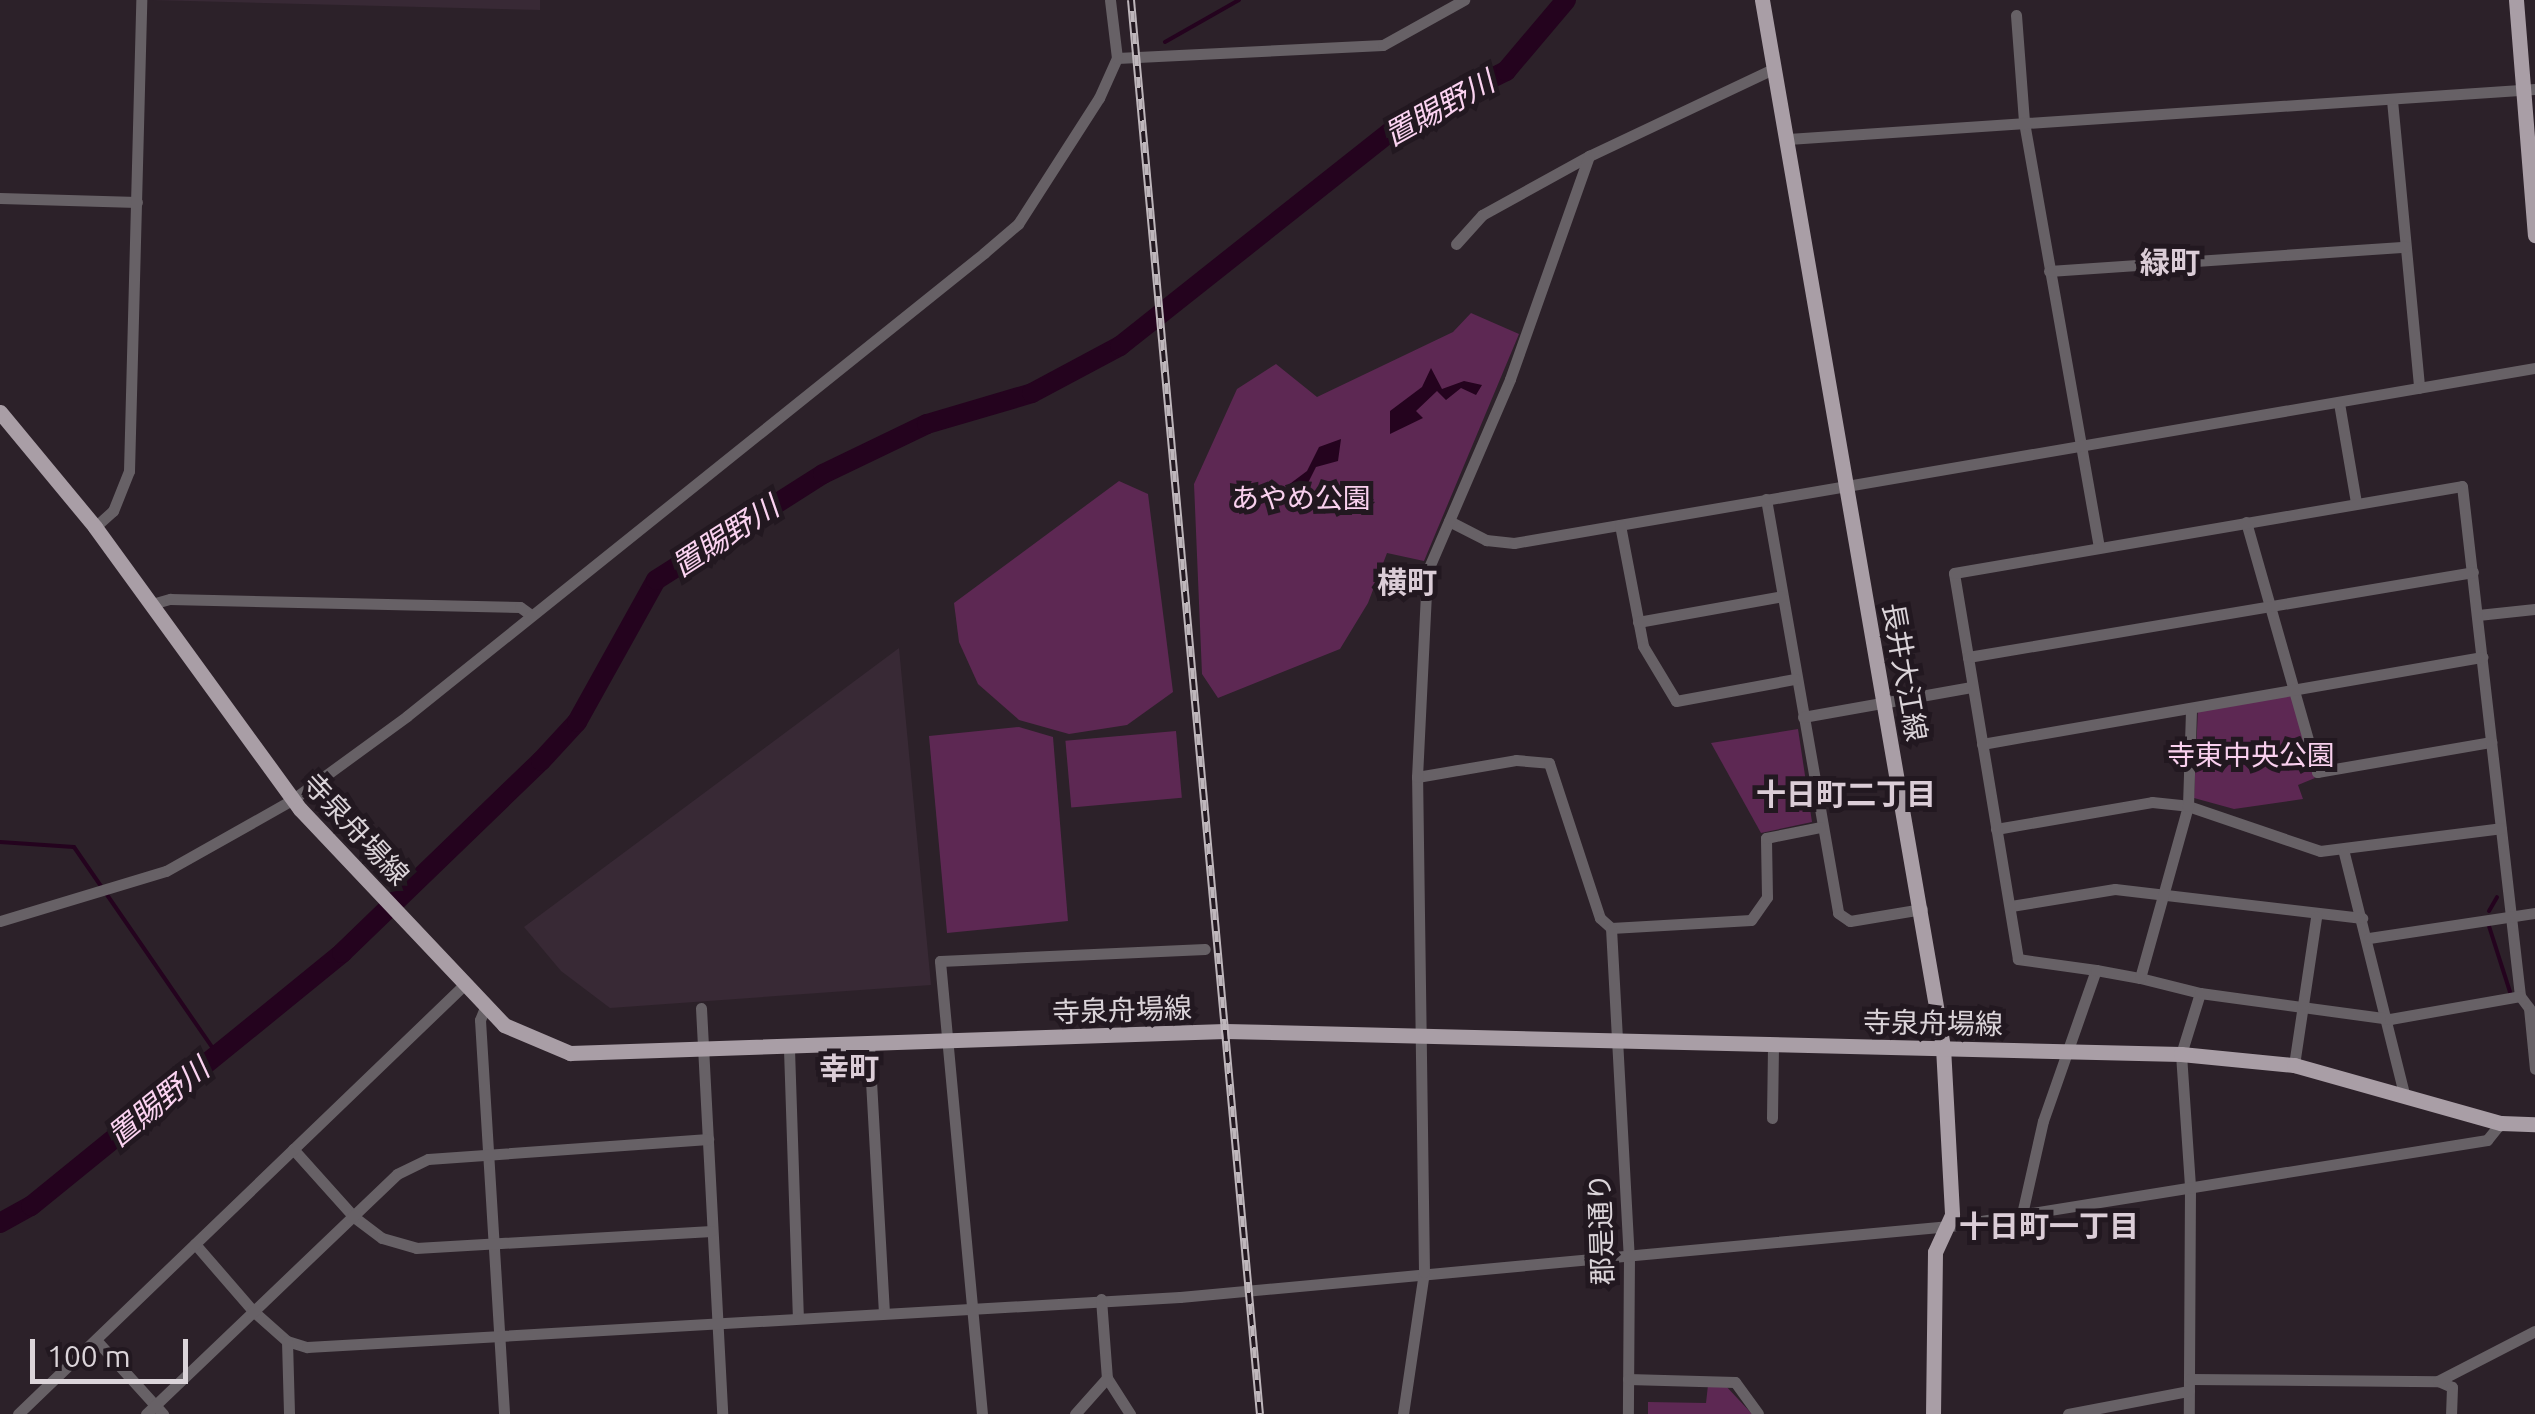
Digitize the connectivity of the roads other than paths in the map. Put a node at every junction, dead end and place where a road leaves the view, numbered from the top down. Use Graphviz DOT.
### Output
graph roads {
  1 [pos="141,0"];
  2 [pos="1110,0"];
  3 [pos="1464,0"];
  4 [pos="1762,0"];
  5 [pos="2516,0"];
  6 [pos="2016,15"];
  7 [pos="1117,58"];
  8 [pos="1773,69"];
  9 [pos="2528,90"];
  10 [pos="2392,100"];
  11 [pos="2024,122"];
  12 [pos="1788,139"];
  13 [pos="1589,156"];
  14 [pos="0,198"];
  15 [pos="137,202"];
  16 [pos="2535,235"];
  17 [pos="1456,244"];
  18 [pos="2405,247"];
  19 [pos="2049,271"];
  20 [pos="2535,368"];
  21 [pos="2419,388"];
  22 [pos="2339,403"];
  23 [pos="0,412"];
  24 [pos="2079,447"];
  25 [pos="1846,485"];
  26 [pos="1766,499"];
  27 [pos="2356,502"];
  28 [pos="1448,521"];
  29 [pos="2246,522"];
  30 [pos="1620,526"];
  31 [pos="94,527"];
  32 [pos="2099,547"];
  33 [pos="2472,572"];
  34 [pos="1782,596"];
  35 [pos="152,604"];
  36 [pos="2273,606"];
  37 [pos="2535,608"];
  38 [pos="531,615"];
  39 [pos="2478,615"];
  40 [pos="1638,622"];
  41 [pos="1968,658"];
  42 [pos="2482,658"];
  43 [pos="1796,679"];
  44 [pos="1971,687"];
  45 [pos="2295,690"];
  46 [pos="1885,702"];
  47 [pos="2191,708"];
  48 [pos="1803,717"];
  49 [pos="2491,742"];
  50 [pos="1982,744"];
  51 [pos="1417,776"];
  52 [pos="296,805"];
  53 [pos="2188,806"];
  54 [pos="1820,827"];
  55 [pos="2501,828"];
  56 [pos="1996,829"];
  57 [pos="2344,853"];
  58 [pos="2164,898"];
  59 [pos="2010,906"];
  60 [pos="1922,909"];
  61 [pos="2535,913"];
  62 [pos="2512,915"];
  63 [pos="2316,918"];
  64 [pos="2362,918"];
  65 [pos="0,921"];
  66 [pos="1611,928"];
  67 [pos="2369,938"];
  68 [pos="1204,949"];
  69 [pos="2096,970"];
  70 [pos="2140,978"];
  71 [pos="462,979"];
  72 [pos="2200,993"];
  73 [pos="2520,996"];
  74 [pos="486,1005"];
  75 [pos="2302,1006"];
  76 [pos="701,1008"];
  77 [pos="2390,1019"];
  78 [pos="2533,1031"];
  79 [pos="1420,1036"];
  80 [pos="1616,1041"];
  81 [pos="950,1042"];
  82 [pos="870,1045"];
  83 [pos="1774,1045"];
  84 [pos="1943,1047"];
  85 [pos="789,1048"];
  86 [pos="2067,1051"];
  87 [pos="704,1052"];
  88 [pos="2181,1054"];
  89 [pos="2294,1065"];
  90 [pos="2535,1070"];
  91 [pos="2404,1093"];
  92 [pos="1772,1118"];
  93 [pos="2502,1122"];
  94 [pos="2535,1124"];
  95 [pos="708,1140"];
  96 [pos="294,1149"];
  97 [pos="487,1154"];
  98 [pos="2190,1187"];
  99 [pos="2022,1214"];
  100 [pos="354,1217"];
  101 [pos="1950,1226"];
  102 [pos="712,1231"];
  103 [pos="195,1244"];
  104 [pos="493,1244"];
  105 [pos="1629,1256"];
  106 [pos="1424,1272"];
  107 [pos="1101,1299"];
  108 [pos="972,1305"];
  109 [pos="254,1311"];
  110 [pos="884,1311"];
  111 [pos="798,1317"];
  112 [pos="716,1322"];
  113 [pos="2535,1331"];
  114 [pos="498,1336"];
  115 [pos="96,1340"];
  116 [pos="287,1340"];
  117 [pos="1107,1378"];
  118 [pos="1628,1379"];
  119 [pos="2438,1381"];
  120 [pos="2190,1385"];
  121 [pos="154,1412"];
  122 [pos="18,1414"];
  123 [pos="289,1414"];
  124 [pos="504,1414"];
  125 [pos="722,1414"];
  126 [pos="982,1414"];
  127 [pos="1074,1414"];
  128 [pos="1130,1414"];
  129 [pos="1403,1414"];
  130 [pos="1628,1414"];
  131 [pos="1758,1414"];
  132 [pos="1933,1414"];
  133 [pos="2068,1414"];
  134 [pos="2189,1414"];
  135 [pos="2450,1414"];
  1 -- 15 [label="street"];
  2 -- 7 [label="street"];
  3 -- 7 [label="street"];
  4 -- 8 [label="main road, 長井大江線"];
  5 -- 9 [label="main road"];
  6 -- 11 [label="street"];
  7 -- 38 [label="street"];
  8 -- 12 [label="main road, 長井大江線"];
  8 -- 13 [label="street"];
  9 -- 10 [label="street"];
  9 -- 16 [label="main road"];
  10 -- 11 [label="street"];
  10 -- 18 [label="street"];
  11 -- 12 [label="street"];
  11 -- 19 [label="street"];
  12 -- 25 [label="main road, 長井大江線"];
  13 -- 17 [label="street"];
  13 -- 28 [label="street"];
  14 -- 15 [label="street"];
  15 -- 31 [label="street"];
  18 -- 19 [label="street"];
  18 -- 21 [label="street"];
  19 -- 24 [label="street"];
  20 -- 21 [label="street"];
  21 -- 22 [label="street"];
  22 -- 24 [label="street"];
  22 -- 27 [label="street"];
  23 -- 31 [label="main road, 寺泉舟場線"];
  24 -- 25 [label="street"];
  24 -- 32 [label="street"];
  25 -- 26 [label="street"];
  25 -- 46 [label="main road, 長井大江線"];
  26 -- 30 [label="street"];
  26 -- 34 [label="street"];
  27 -- 29 [label="street"];
  27 -- 33 [label="street"];
  28 -- 30 [label="street"];
  28 -- 51 [label="street"];
  29 -- 32 [label="street"];
  29 -- 36 [label="street"];
  30 -- 40 [label="street"];
  31 -- 35 [label="main road, 寺泉舟場線"];
  32 -- 41 [label="street"];
  33 -- 36 [label="street"];
  33 -- 39 [label="street"];
  34 -- 40 [label="street"];
  34 -- 43 [label="street"];
  35 -- 38 [label="street"];
  35 -- 52 [label="main road, 寺泉舟場線"];
  36 -- 41 [label="street"];
  36 -- 45 [label="street"];
  37 -- 39 [label="street"];
  38 -- 52 [label="street"];
  39 -- 42 [label="street"];
  40 -- 43 [label="street"];
  41 -- 44 [label="street"];
  42 -- 45 [label="street"];
  42 -- 49 [label="street"];
  43 -- 48 [label="street"];
  44 -- 46 [label="street"];
  44 -- 50 [label="street"];
  45 -- 47 [label="street"];
  45 -- 49 [label="street"];
  46 -- 48 [label="street"];
  46 -- 60 [label="main road, 長井大江線"];
  47 -- 50 [label="street"];
  47 -- 53 [label="street"];
  48 -- 54 [label="street"];
  49 -- 55 [label="street"];
  50 -- 56 [label="street"];
  51 -- 66 [label="street"];
  51 -- 79 [label="street"];
  52 -- 65 [label="street"];
  52 -- 71 [label="main road, 寺泉舟場線"];
  53 -- 56 [label="street"];
  53 -- 57 [label="street"];
  53 -- 58 [label="street"];
  54 -- 60 [label="street"];
  54 -- 66 [label="street"];
  55 -- 57 [label="street"];
  55 -- 62 [label="street"];
  56 -- 59 [label="street"];
  57 -- 64 [label="street"];
  58 -- 59 [label="street"];
  58 -- 63 [label="street"];
  58 -- 70 [label="street"];
  59 -- 69 [label="street"];
  60 -- 84 [label="main road, 長井大江線"];
  61 -- 62 [label="street"];
  62 -- 67 [label="street"];
  62 -- 73 [label="street"];
  63 -- 64 [label="street"];
  63 -- 75 [label="street"];
  64 -- 67 [label="street"];
  66 -- 80 [label="street, 郡是通り"];
  67 -- 77 [label="street"];
  68 -- 81 [label="street"];
  69 -- 70 [label="street"];
  69 -- 86 [label="street"];
  70 -- 72 [label="street"];
  71 -- 74 [label="main road, 寺泉舟場線"];
  71 -- 96 [label="street"];
  72 -- 75 [label="street"];
  72 -- 88 [label="street"];
  73 -- 77 [label="street"];
  73 -- 78 [label="street"];
  74 -- 87 [label="main road, 寺泉舟場線"];
  74 -- 97 [label="street"];
  75 -- 77 [label="street"];
  75 -- 89 [label="street"];
  76 -- 87 [label="street"];
  77 -- 91 [label="street"];
  78 -- 90 [label="street"];
  79 -- 80 [label="main road, 寺泉舟場線"];
  79 -- 81 [label="main road, 寺泉舟場線"];
  79 -- 106 [label="street"];
  80 -- 83 [label="main road, 寺泉舟場線"];
  80 -- 105 [label="street, 郡是通り"];
  81 -- 82 [label="main road, 寺泉舟場線"];
  81 -- 108 [label="street"];
  82 -- 85 [label="main road, 寺泉舟場線"];
  82 -- 110 [label="street"];
  83 -- 84 [label="main road, 寺泉舟場線"];
  83 -- 92 [label="street"];
  84 -- 86 [label="main road, 寺泉舟場線"];
  84 -- 101 [label="main road, 長井大江線"];
  85 -- 87 [label="main road, 寺泉舟場線"];
  85 -- 111 [label="street"];
  86 -- 88 [label="main road, 寺泉舟場線"];
  86 -- 99 [label="street"];
  87 -- 95 [label="street"];
  88 -- 89 [label="main road, 寺泉舟場線"];
  88 -- 98 [label="street"];
  89 -- 91 [label="main road, 寺泉舟場線"];
  91 -- 93 [label="main road, 寺泉舟場線"];
  93 -- 94 [label="main road, 寺泉舟場線"];
  93 -- 98 [label="street"];
  95 -- 97 [label="street"];
  95 -- 102 [label="street"];
  96 -- 100 [label="street"];
  96 -- 103 [label="street"];
  97 -- 100 [label="street"];
  97 -- 104 [label="street"];
  98 -- 99 [label="street"];
  98 -- 120 [label="street"];
  99 -- 101 [label="street"];
  100 -- 104 [label="street"];
  100 -- 109 [label="street"];
  101 -- 105 [label="street"];
  101 -- 132 [label="main road, 長井大江線"];
  102 -- 104 [label="street"];
  102 -- 112 [label="street"];
  103 -- 109 [label="street"];
  103 -- 115 [label="street"];
  104 -- 114 [label="street"];
  105 -- 106 [label="street"];
  105 -- 118 [label="street, 郡是通り"];
  106 -- 107 [label="street"];
  106 -- 129 [label="street"];
  107 -- 108 [label="street"];
  107 -- 117 [label="street"];
  108 -- 110 [label="street"];
  108 -- 126 [label="street"];
  109 -- 116 [label="street"];
  109 -- 121 [label="street"];
  110 -- 111 [label="street"];
  111 -- 112 [label="street"];
  112 -- 114 [label="street"];
  112 -- 125 [label="street"];
  113 -- 119 [label="street"];
  114 -- 116 [label="street"];
  114 -- 124 [label="street"];
  115 -- 121 [label="street"];
  115 -- 122 [label="street"];
  116 -- 123 [label="street"];
  117 -- 127 [label="street"];
  117 -- 128 [label="street"];
  118 -- 130 [label="street, 郡是通り"];
  118 -- 131 [label="street"];
  119 -- 120 [label="street"];
  119 -- 135 [label="street"];
  120 -- 133 [label="street"];
  120 -- 134 [label="street"];
}
